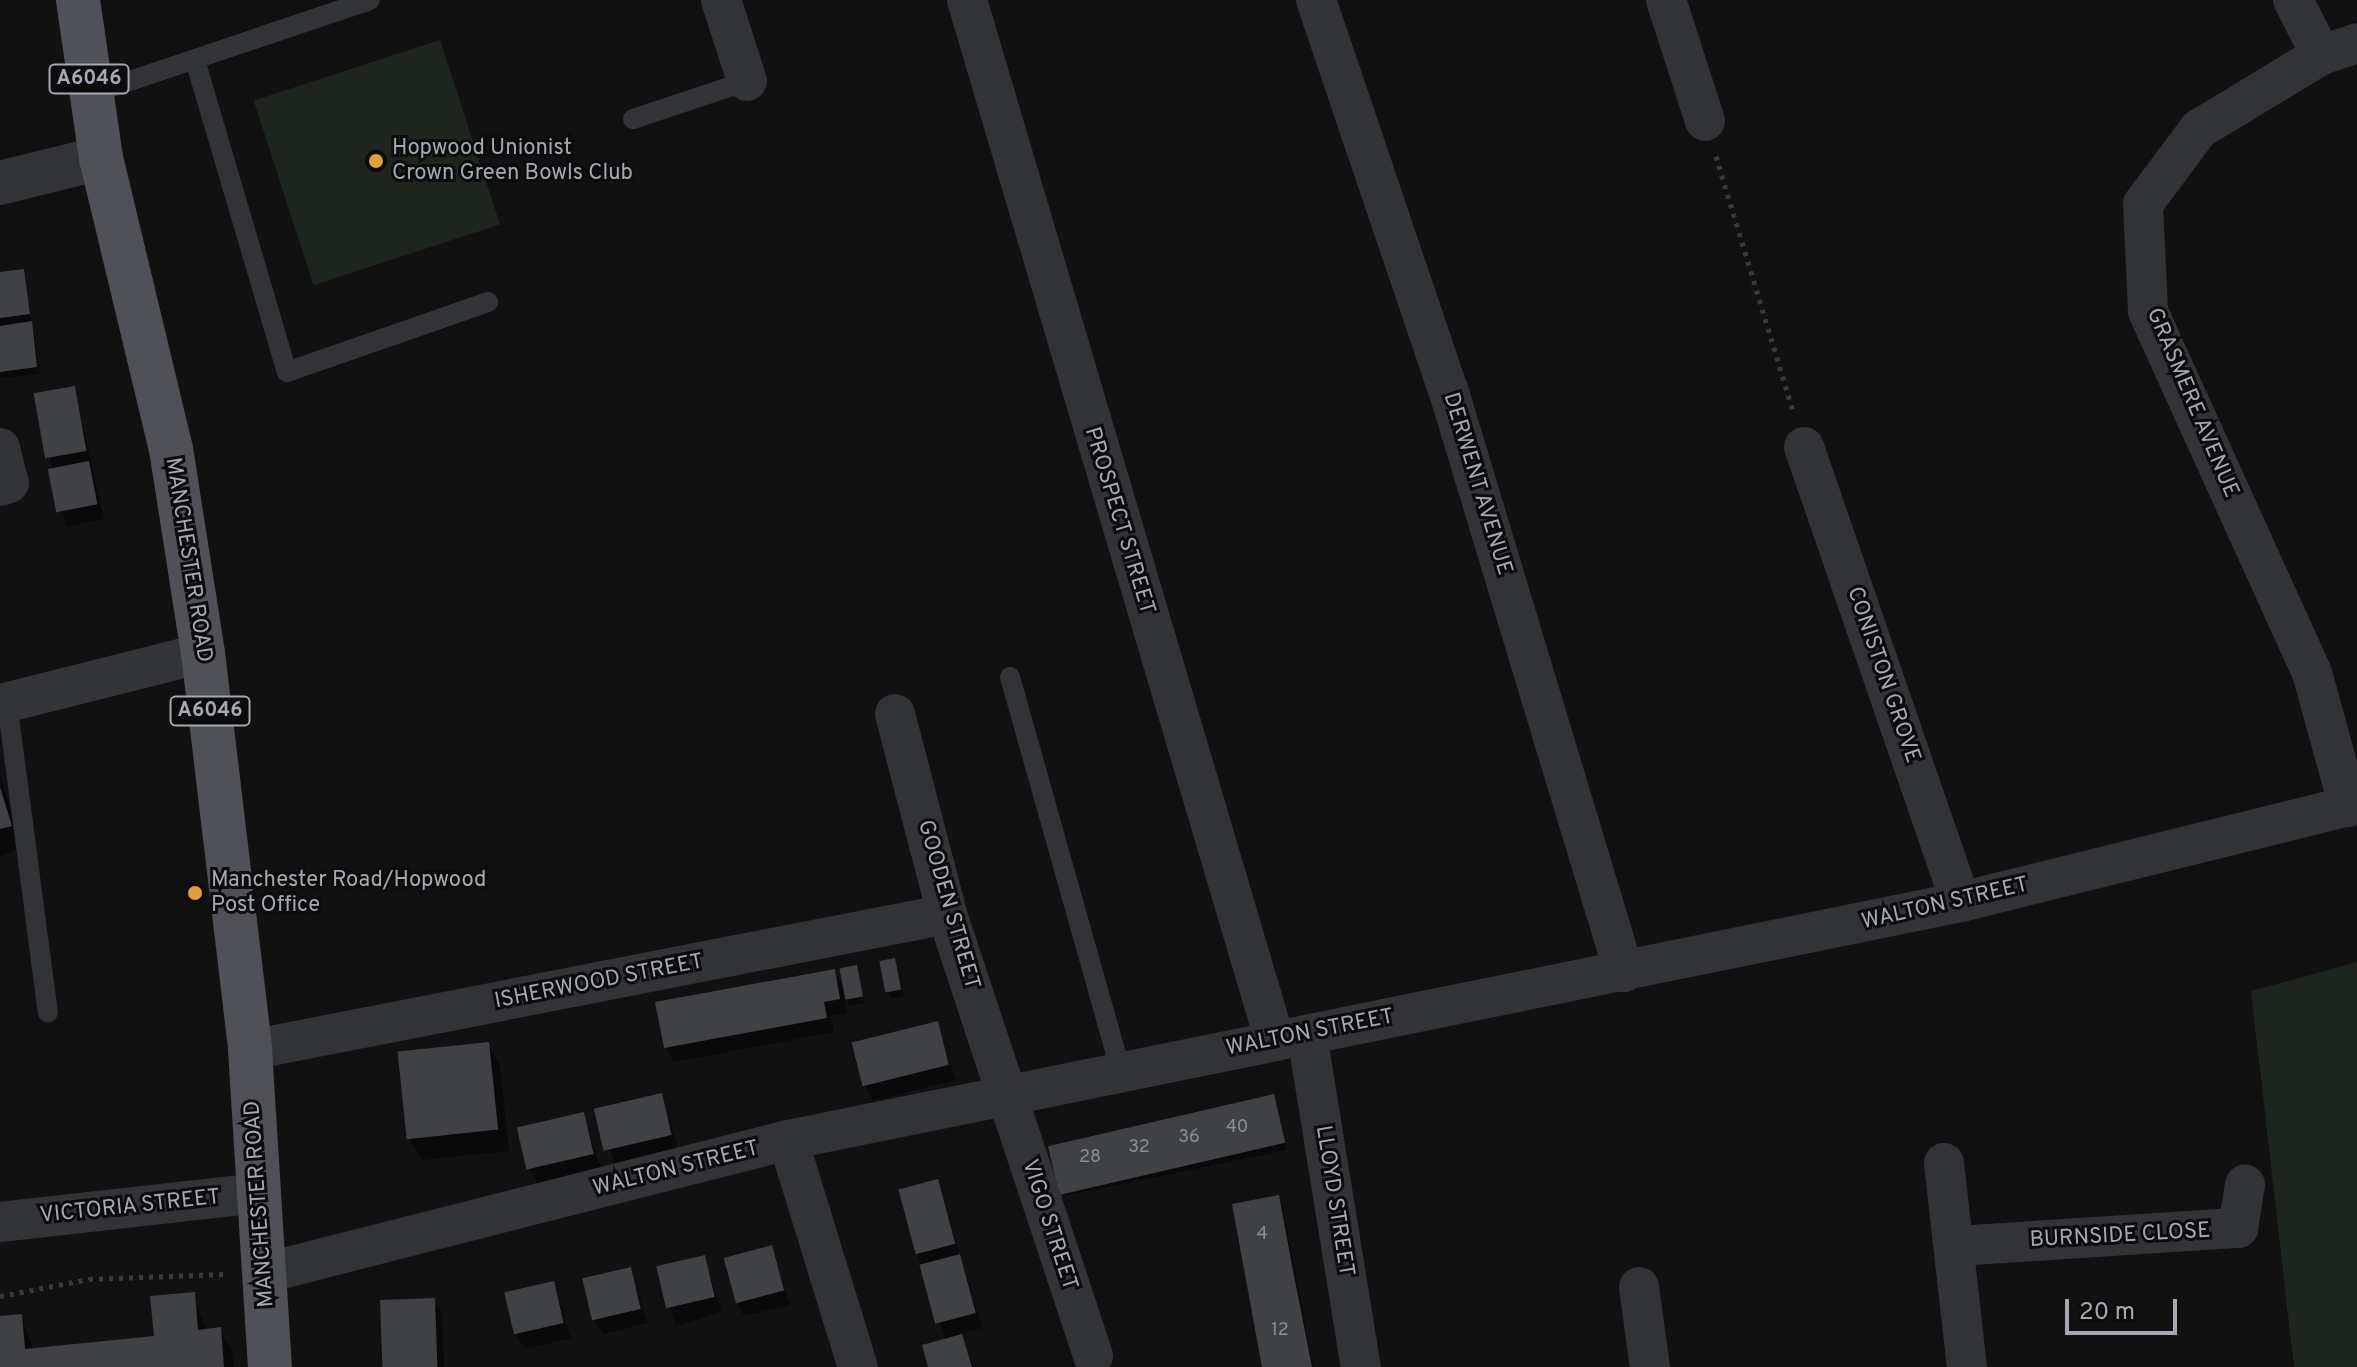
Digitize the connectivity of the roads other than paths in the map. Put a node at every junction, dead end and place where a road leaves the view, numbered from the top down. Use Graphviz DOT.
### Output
graph roads {
  1 [pos="78,0"];
  2 [pos="370,0"];
  3 [pos="721,0"];
  4 [pos="967,0"];
  5 [pos="1316,0"];
  6 [pos="1666,0"];
  7 [pos="2293,0"];
  8 [pos="2339,49"];
  9 [pos="195,60"];
  10 [pos="747,81"];
  11 [pos="91,94"];
  12 [pos="633,119"];
  13 [pos="1705,121"];
  14 [pos="101,158"];
  15 [pos="0,183"];
  16 [pos="488,302"];
  17 [pos="1804,447"];
  18 [pos="0,448"];
  19 [pos="0,486"];
  20 [pos="203,653"];
  21 [pos="1010,677"];
  22 [pos="4,703"];
  23 [pos="895,714"];
  24 [pos="2353,806"];
  25 [pos="1961,902"];
  26 [pos="947,914"];
  27 [pos="1624,972"];
  28 [pos="48,1012"];
  29 [pos="1291,1038"];
  30 [pos="250,1050"];
  31 [pos="1120,1068"];
  32 [pos="1006,1095"];
  33 [pos="788,1140"];
  34 [pos="1944,1163"];
  35 [pos="2245,1185"];
  36 [pos="260,1193"];
  37 [pos="0,1222"];
  38 [pos="1956,1246"];
  39 [pos="265,1273"];
  40 [pos="1639,1287"];
  41 [pos="1093,1356"];
  42 [pos="270,1367"];
  43 [pos="858,1367"];
  44 [pos="1361,1367"];
  45 [pos="1650,1367"];
  46 [pos="1967,1367"];
  1 -- 11 [label="main road, MANCHESTER ROAD / A6046"];
  2 -- 9 [label="lane"];
  3 -- 10 [label="street"];
  4 -- 29 [label="street, PROSPECT STREET"];
  5 -- 27 [label="street, DERWENT AVENUE"];
  6 -- 13 [label="street"];
  7 -- 8 [label="street"];
  8 -- 24 [label="street, GRASMERE AVENUE"];
  9 -- 11 [label="lane"];
  9 -- 16 [label="lane"];
  10 -- 12 [label="lane"];
  11 -- 14 [label="main road, MANCHESTER ROAD / A6046"];
  14 -- 15 [label="street"];
  14 -- 20 [label="main road, MANCHESTER ROAD / A6046"];
  17 -- 25 [label="street, CONISTON GROVE"];
  18 -- 19 [label="street"];
  20 -- 22 [label="street"];
  20 -- 30 [label="main road, MANCHESTER ROAD / A6046"];
  21 -- 31 [label="lane"];
  22 -- 28 [label="lane"];
  23 -- 26 [label="street, GOODEN STREET"];
  24 -- 25 [label="street, WALTON STREET"];
  25 -- 27 [label="street, WALTON STREET"];
  26 -- 30 [label="street, ISHERWOOD STREET"];
  26 -- 32 [label="street, GOODEN STREET"];
  27 -- 29 [label="street, WALTON STREET"];
  29 -- 31 [label="street, WALTON STREET"];
  29 -- 44 [label="street, LLOYD STREET"];
  30 -- 36 [label="main road, MANCHESTER ROAD / A6046"];
  31 -- 32 [label="street, WALTON STREET"];
  32 -- 33 [label="street, WALTON STREET"];
  32 -- 41 [label="street, VIGO STREET"];
  33 -- 39 [label="street, WALTON STREET"];
  33 -- 43 [label="street"];
  34 -- 38 [label="street"];
  35 -- 38 [label="street, BURNSIDE CLOSE"];
  36 -- 37 [label="street, VICTORIA STREET"];
  36 -- 39 [label="main road, MANCHESTER ROAD / A6046"];
  38 -- 46 [label="street"];
  39 -- 42 [label="main road, MANCHESTER ROAD / A6046"];
  40 -- 45 [label="street"];
}
